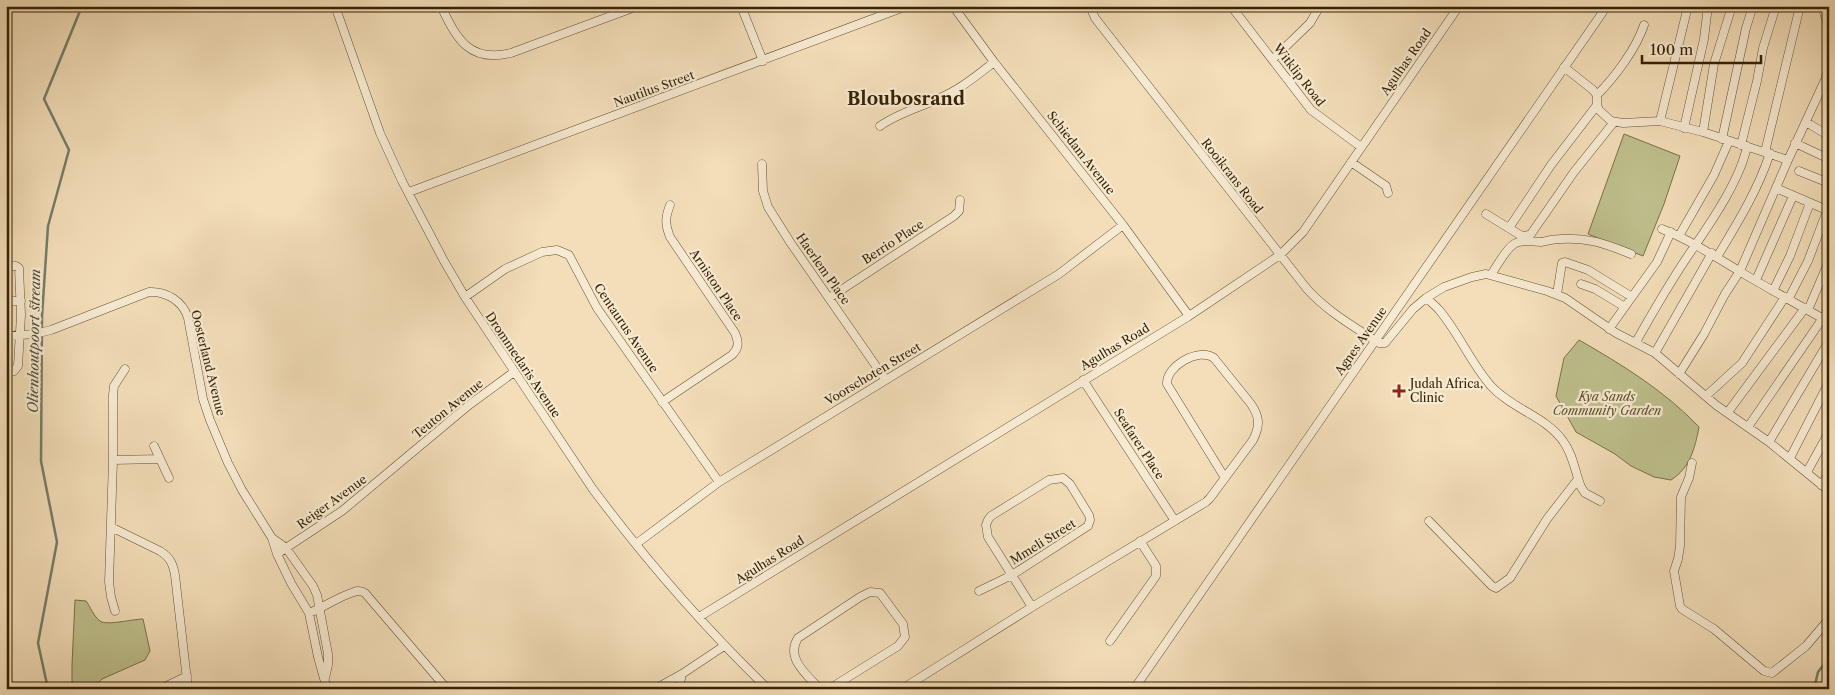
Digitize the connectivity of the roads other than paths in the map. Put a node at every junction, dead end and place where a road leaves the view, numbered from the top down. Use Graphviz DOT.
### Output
graph roads {
  1 [pos="335,6"];
  2 [pos="441,6"];
  3 [pos="638,6"];
  4 [pos="741,6"];
  5 [pos="907,6"];
  6 [pos="953,6"];
  7 [pos="1090,6"];
  8 [pos="1231,6"];
  9 [pos="1320,6"];
  10 [pos="1459,6"];
  11 [pos="1607,6"];
  12 [pos="1688,6"];
  13 [pos="1708,6"];
  14 [pos="1732,6"];
  15 [pos="1753,6"];
  16 [pos="1776,6"];
  17 [pos="1800,6"];
  18 [pos="1822,6"];
  19 [pos="1644,25"];
  20 [pos="1829,29"];
  21 [pos="1273,59"];
  22 [pos="763,61"];
  23 [pos="994,62"];
  24 [pos="1564,67"];
  25 [pos="1829,68"];
  26 [pos="1827,80"];
  27 [pos="1597,95"];
  28 [pos="1596,105"];
  29 [pos="1660,121"];
  30 [pos="1614,122"];
  31 [pos="1806,122"];
  32 [pos="880,126"];
  33 [pos="1684,128"];
  34 [pos="1703,132"];
  35 [pos="1829,136"];
  36 [pos="1726,140"];
  37 [pos="1795,143"];
  38 [pos="1744,146"];
  39 [pos="1361,147"];
  40 [pos="1767,152"];
  41 [pos="1829,159"];
  42 [pos="1788,160"];
  43 [pos="1351,162"];
  44 [pos="762,164"];
  45 [pos="1799,171"];
  46 [pos="1829,183"];
  47 [pos="1776,188"];
  48 [pos="410,192"];
  49 [pos="1388,193"];
  50 [pos="1793,196"];
  51 [pos="960,200"];
  52 [pos="1810,203"];
  53 [pos="670,205"];
  54 [pos="1828,211"];
  55 [pos="1486,214"];
  56 [pos="1124,225"];
  57 [pos="1509,228"];
  58 [pos="1662,228"];
  59 [pos="1671,232"];
  60 [pos="1679,236"];
  61 [pos="1695,245"];
  62 [pos="1631,254"];
  63 [pos="1280,255"];
  64 [pos="1715,255"];
  65 [pos="1829,261"];
  66 [pos="6,266"];
  67 [pos="1740,271"];
  68 [pos="1491,275"];
  69 [pos="1756,280"];
  70 [pos="1581,284"];
  71 [pos="1774,291"];
  72 [pos="1557,294"];
  73 [pos="464,296"];
  74 [pos="1632,296"];
  75 [pos="829,298"];
  76 [pos="1426,298"];
  77 [pos="1787,298"];
  78 [pos="6,301"];
  79 [pos="20,301"];
  80 [pos="1625,307"];
  81 [pos="1806,309"];
  82 [pos="1829,309"];
  83 [pos="1189,316"];
  84 [pos="1825,320"];
  85 [pos="1609,329"];
  86 [pos="6,336"];
  87 [pos="20,336"];
  88 [pos="1375,340"];
  89 [pos="1829,341"];
  90 [pos="1636,342"];
  91 [pos="1656,353"];
  92 [pos="125,369"];
  93 [pos="514,372"];
  94 [pos="6,374"];
  95 [pos="1679,374"];
  96 [pos="885,379"];
  97 [pos="1083,380"];
  98 [pos="1829,382"];
  99 [pos="1706,396"];
  100 [pos="662,402"];
  101 [pos="1728,412"];
  102 [pos="1748,427"];
  103 [pos="1829,432"];
  104 [pos="1769,442"];
  105 [pos="154,446"];
  106 [pos="1790,458"];
  107 [pos="113,460"];
  108 [pos="160,460"];
  109 [pos="1692,463"];
  110 [pos="397,464"];
  111 [pos="1806,472"];
  112 [pos="1829,474"];
  113 [pos="169,478"];
  114 [pos="1225,478"];
  115 [pos="1578,479"];
  116 [pos="719,482"];
  117 [pos="1821,485"];
  118 [pos="1829,492"];
  119 [pos="1600,501"];
  120 [pos="1175,521"];
  121 [pos="1429,521"];
  122 [pos="111,527"];
  123 [pos="272,538"];
  124 [pos="1140,541"];
  125 [pos="636,544"];
  126 [pos="286,548"];
  127 [pos="277,554"];
  128 [pos="1012,575"];
  129 [pos="979,591"];
  130 [pos="1032,607"];
  131 [pos="320,609"];
  132 [pos="116,611"];
  133 [pos="309,613"];
  134 [pos="699,617"];
  135 [pos="1829,619"];
  136 [pos="1110,641"];
  137 [pos="724,646"];
  138 [pos="682,674"];
  139 [pos="187,676"];
  140 [pos="325,679"];
  141 [pos="913,686"];
  142 [pos="160,689"];
  143 [pos="188,689"];
  144 [pos="326,689"];
  145 [pos="447,689"];
  146 [pos="655,689"];
  147 [pos="682,689"];
  148 [pos="768,689"];
  149 [pos="820,689"];
  150 [pos="829,689"];
  151 [pos="902,689"];
  152 [pos="1134,689"];
  1 -- 48 [label="street, Drommedaris Avenue"];
  2 -- 3 [label="street"];
  4 -- 22 [label="street"];
  5 -- 22 [label="street, Nautilus Street"];
  6 -- 23 [label="street, Schiedam Avenue"];
  7 -- 63 [label="street, Rooikrans Road"];
  8 -- 21 [label="street, Witklip Road"];
  9 -- 21 [label="street"];
  10 -- 39 [label="street, Agulhas Road"];
  11 -- 24 [label="street, Agnes Avenue"];
  12 -- 29 [label="street"];
  13 -- 33 [label="street"];
  14 -- 34 [label="street"];
  15 -- 36 [label="street"];
  16 -- 38 [label="street"];
  17 -- 40 [label="street"];
  18 -- 20 [label="street"];
  19 -- 27 [label="street"];
  21 -- 39 [label="street, Witklip Road"];
  22 -- 48 [label="street, Nautilus Street"];
  23 -- 32 [label="street"];
  23 -- 56 [label="street, Schiedam Avenue"];
  24 -- 27 [label="street"];
  24 -- 88 [label="street, Agnes Avenue"];
  25 -- 26 [label="street"];
  26 -- 31 [label="street"];
  27 -- 28 [label="street"];
  28 -- 30 [label="street"];
  28 -- 57 [label="street"];
  29 -- 30 [label="street"];
  29 -- 33 [label="street"];
  30 -- 57 [label="street"];
  31 -- 35 [label="street"];
  31 -- 37 [label="street"];
  33 -- 34 [label="street"];
  34 -- 36 [label="street"];
  36 -- 38 [label="street"];
  36 -- 60 [label="street"];
  37 -- 41 [label="street"];
  37 -- 42 [label="street"];
  38 -- 40 [label="street"];
  38 -- 61 [label="street"];
  39 -- 43 [label="street, Agulhas Road"];
  40 -- 42 [label="street"];
  40 -- 64 [label="street"];
  42 -- 47 [label="street"];
  43 -- 49 [label="street"];
  43 -- 63 [label="street, Agulhas Road"];
  44 -- 75 [label="street, Haerlem Place"];
  45 -- 46 [label="street"];
  47 -- 50 [label="street"];
  47 -- 67 [label="street"];
  48 -- 73 [label="street, Drommedaris Avenue"];
  50 -- 52 [label="street"];
  50 -- 69 [label="street"];
  51 -- 75 [label="street, Berrio Place"];
  52 -- 54 [label="street"];
  52 -- 71 [label="street"];
  53 -- 100 [label="street, Arniston Place"];
  54 -- 77 [label="street"];
  55 -- 57 [label="street"];
  56 -- 83 [label="street, Schiedam Avenue"];
  56 -- 96 [label="street, Voorschoten Street"];
  58 -- 59 [label="street"];
  59 -- 60 [label="street"];
  59 -- 74 [label="street"];
  60 -- 61 [label="street"];
  61 -- 64 [label="street"];
  61 -- 90 [label="street"];
  62 -- 68 [label="street"];
  63 -- 83 [label="street, Agulhas Road"];
  63 -- 88 [label="street, Rooikrans Road"];
  64 -- 67 [label="street"];
  64 -- 91 [label="street"];
  65 -- 81 [label="street"];
  66 -- 79 [label="street"];
  67 -- 69 [label="street"];
  67 -- 95 [label="street"];
  68 -- 72 [label="street"];
  68 -- 76 [label="street"];
  69 -- 71 [label="street"];
  70 -- 80 [label="street"];
  71 -- 77 [label="street"];
  72 -- 74 [label="street"];
  72 -- 85 [label="street"];
  73 -- 93 [label="street, Drommedaris Avenue"];
  73 -- 100 [label="street, Centaurus Avenue"];
  74 -- 80 [label="street"];
  75 -- 96 [label="street, Haerlem Place"];
  76 -- 88 [label="street"];
  76 -- 115 [label="street"];
  77 -- 81 [label="street"];
  77 -- 99 [label="street"];
  78 -- 79 [label="street"];
  79 -- 87 [label="street"];
  80 -- 85 [label="street"];
  81 -- 84 [label="street"];
  81 -- 101 [label="street"];
  82 -- 84 [label="street"];
  83 -- 97 [label="street, Agulhas Road"];
  84 -- 102 [label="street"];
  85 -- 90 [label="street"];
  86 -- 87 [label="street, Oosterland Avenue"];
  87 -- 94 [label="street"];
  87 -- 123 [label="street, Oosterland Avenue"];
  88 -- 152 [label="street, Agnes Avenue"];
  89 -- 104 [label="street"];
  90 -- 91 [label="street"];
  91 -- 95 [label="street"];
  92 -- 107 [label="street"];
  93 -- 110 [label="street, Teuton Avenue"];
  93 -- 125 [label="street, Drommedaris Avenue"];
  95 -- 99 [label="street"];
  96 -- 116 [label="street, Voorschoten Street"];
  97 -- 120 [label="street, Seafarer Place"];
  97 -- 134 [label="street, Agulhas Road"];
  98 -- 106 [label="street"];
  99 -- 101 [label="street"];
  100 -- 116 [label="street, Centaurus Avenue"];
  101 -- 102 [label="street"];
  102 -- 104 [label="street"];
  103 -- 111 [label="street"];
  104 -- 106 [label="street"];
  105 -- 108 [label="street"];
  106 -- 111 [label="street"];
  107 -- 108 [label="street"];
  107 -- 122 [label="street"];
  108 -- 113 [label="street"];
  109 -- 135 [label="street"];
  110 -- 126 [label="street, Reiger Avenue"];
  111 -- 117 [label="street"];
  112 -- 117 [label="street"];
  114 -- 114 [label="street"];
  114 -- 120 [label="street"];
  115 -- 119 [label="street"];
  115 -- 121 [label="street"];
  116 -- 125 [label="street, Voorschoten Street"];
  117 -- 118 [label="street"];
  120 -- 124 [label="street"];
  122 -- 132 [label="street"];
  122 -- 139 [label="street"];
  123 -- 126 [label="street, Oosterland Avenue"];
  123 -- 127 [label="street, Oosterland Avenue"];
  124 -- 130 [label="street"];
  124 -- 136 [label="street"];
  125 -- 134 [label="street, Drommedaris Avenue"];
  126 -- 127 [label="street, Reiger Avenue"];
  126 -- 131 [label="street, Oosterland Avenue"];
  127 -- 133 [label="street, Oosterland Avenue"];
  128 -- 128 [label="street, Mmeli Street"];
  128 -- 129 [label="street, Mmeli Street"];
  128 -- 130 [label="street, Mmeli Street"];
  130 -- 141 [label="street"];
  131 -- 133 [label="street"];
  131 -- 140 [label="street, Oosterland Avenue"];
  131 -- 145 [label="street"];
  133 -- 140 [label="street, Oosterland Avenue"];
  134 -- 137 [label="street, Drommedaris Avenue"];
  137 -- 138 [label="street"];
  137 -- 148 [label="street, Drommedaris Avenue"];
  138 -- 146 [label="street"];
  138 -- 147 [label="street"];
  139 -- 142 [label="street"];
  139 -- 143 [label="street"];
  140 -- 144 [label="street"];
  141 -- 151 [label="street"];
  149 -- 150 [label="street"];
}
